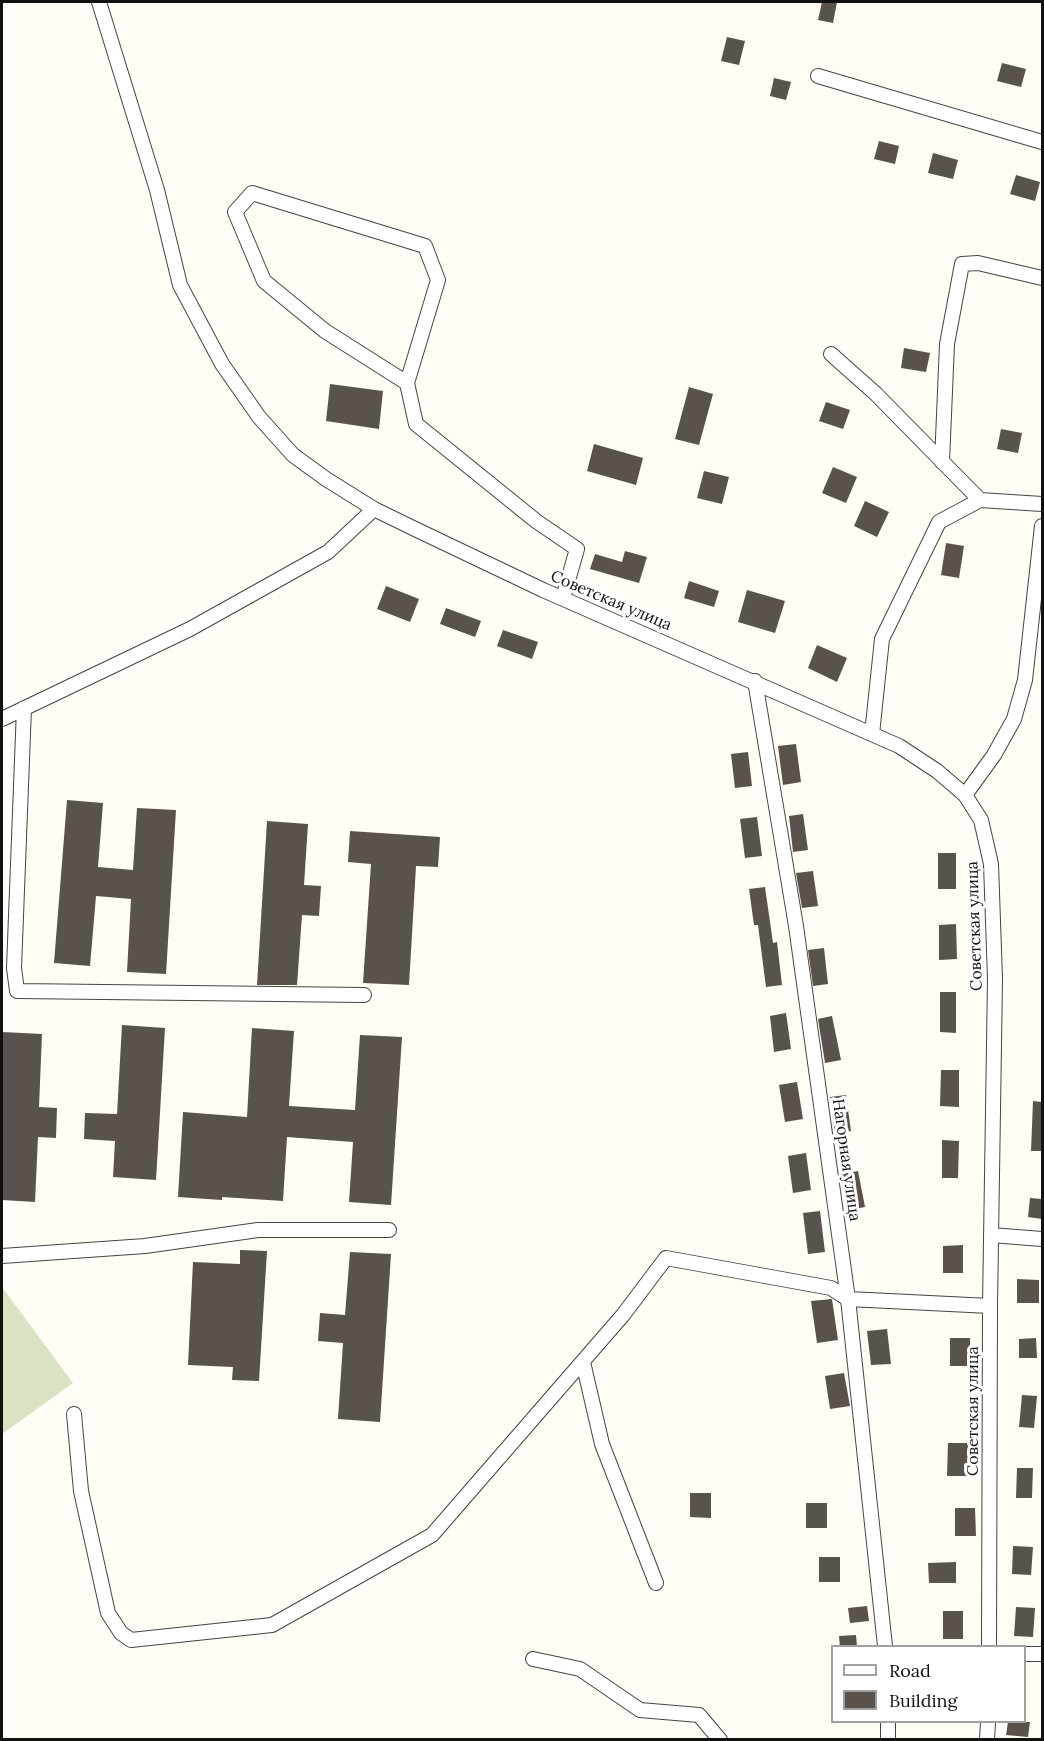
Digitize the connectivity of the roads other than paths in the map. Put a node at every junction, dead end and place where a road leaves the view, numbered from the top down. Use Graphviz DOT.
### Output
graph roads {
  1 [pos="99,2"];
  2 [pos="818,76"];
  3 [pos="1042,142"];
  4 [pos="1042,278"];
  5 [pos="831,354"];
  6 [pos="407,383"];
  7 [pos="942,462"];
  8 [pos="980,500"];
  9 [pos="1042,504"];
  10 [pos="374,509"];
  11 [pos="1042,526"];
  12 [pos="563,598"];
  13 [pos="755,681"];
  14 [pos="24,708"];
  15 [pos="2,719"];
  16 [pos="873,734"];
  17 [pos="965,795"];
  18 [pos="364,995"];
  19 [pos="389,1230"];
  20 [pos="991,1235"];
  21 [pos="1042,1239"];
  22 [pos="2,1257"];
  23 [pos="848,1299"];
  24 [pos="990,1306"];
  25 [pos="583,1362"];
  26 [pos="74,1414"];
  27 [pos="656,1584"];
  28 [pos="885,1645"];
  29 [pos="989,1645"];
  30 [pos="1026,1654"];
  31 [pos="1042,1654"];
  32 [pos="533,1659"];
  33 [pos="888,1723"];
  34 [pos="988,1723"];
  35 [pos="720,1740"];
  36 [pos="888,1740"];
  37 [pos="987,1740"];
  1 -- 10 [label="street, Советская улица"];
  2 -- 3 [label="street"];
  4 -- 7 [label="street"];
  5 -- 7 [label="street"];
  6 -- 6 [label="street"];
  6 -- 12 [label="street"];
  7 -- 8 [label="street"];
  8 -- 9 [label="street"];
  8 -- 16 [label="street"];
  10 -- 12 [label="street, Советская улица"];
  10 -- 14 [label="street"];
  11 -- 17 [label="street"];
  12 -- 13 [label="street, Советская улица"];
  13 -- 16 [label="street, Советская улица"];
  13 -- 23 [label="street, Нагорная улица"];
  14 -- 15 [label="street"];
  14 -- 18 [label="street"];
  16 -- 17 [label="street, Советская улица"];
  17 -- 20 [label="street, Советская улица"];
  19 -- 22 [label="street"];
  20 -- 21 [label="street"];
  20 -- 24 [label="street, Советская улица"];
  23 -- 24 [label="street"];
  23 -- 25 [label="street"];
  23 -- 28 [label="street, Нагорная улица"];
  24 -- 29 [label="street, Советская улица"];
  25 -- 26 [label="street"];
  25 -- 27 [label="street"];
  30 -- 31 [label="street"];
  32 -- 35 [label="street"];
  33 -- 36 [label="street"];
  34 -- 37 [label="street"];
}
